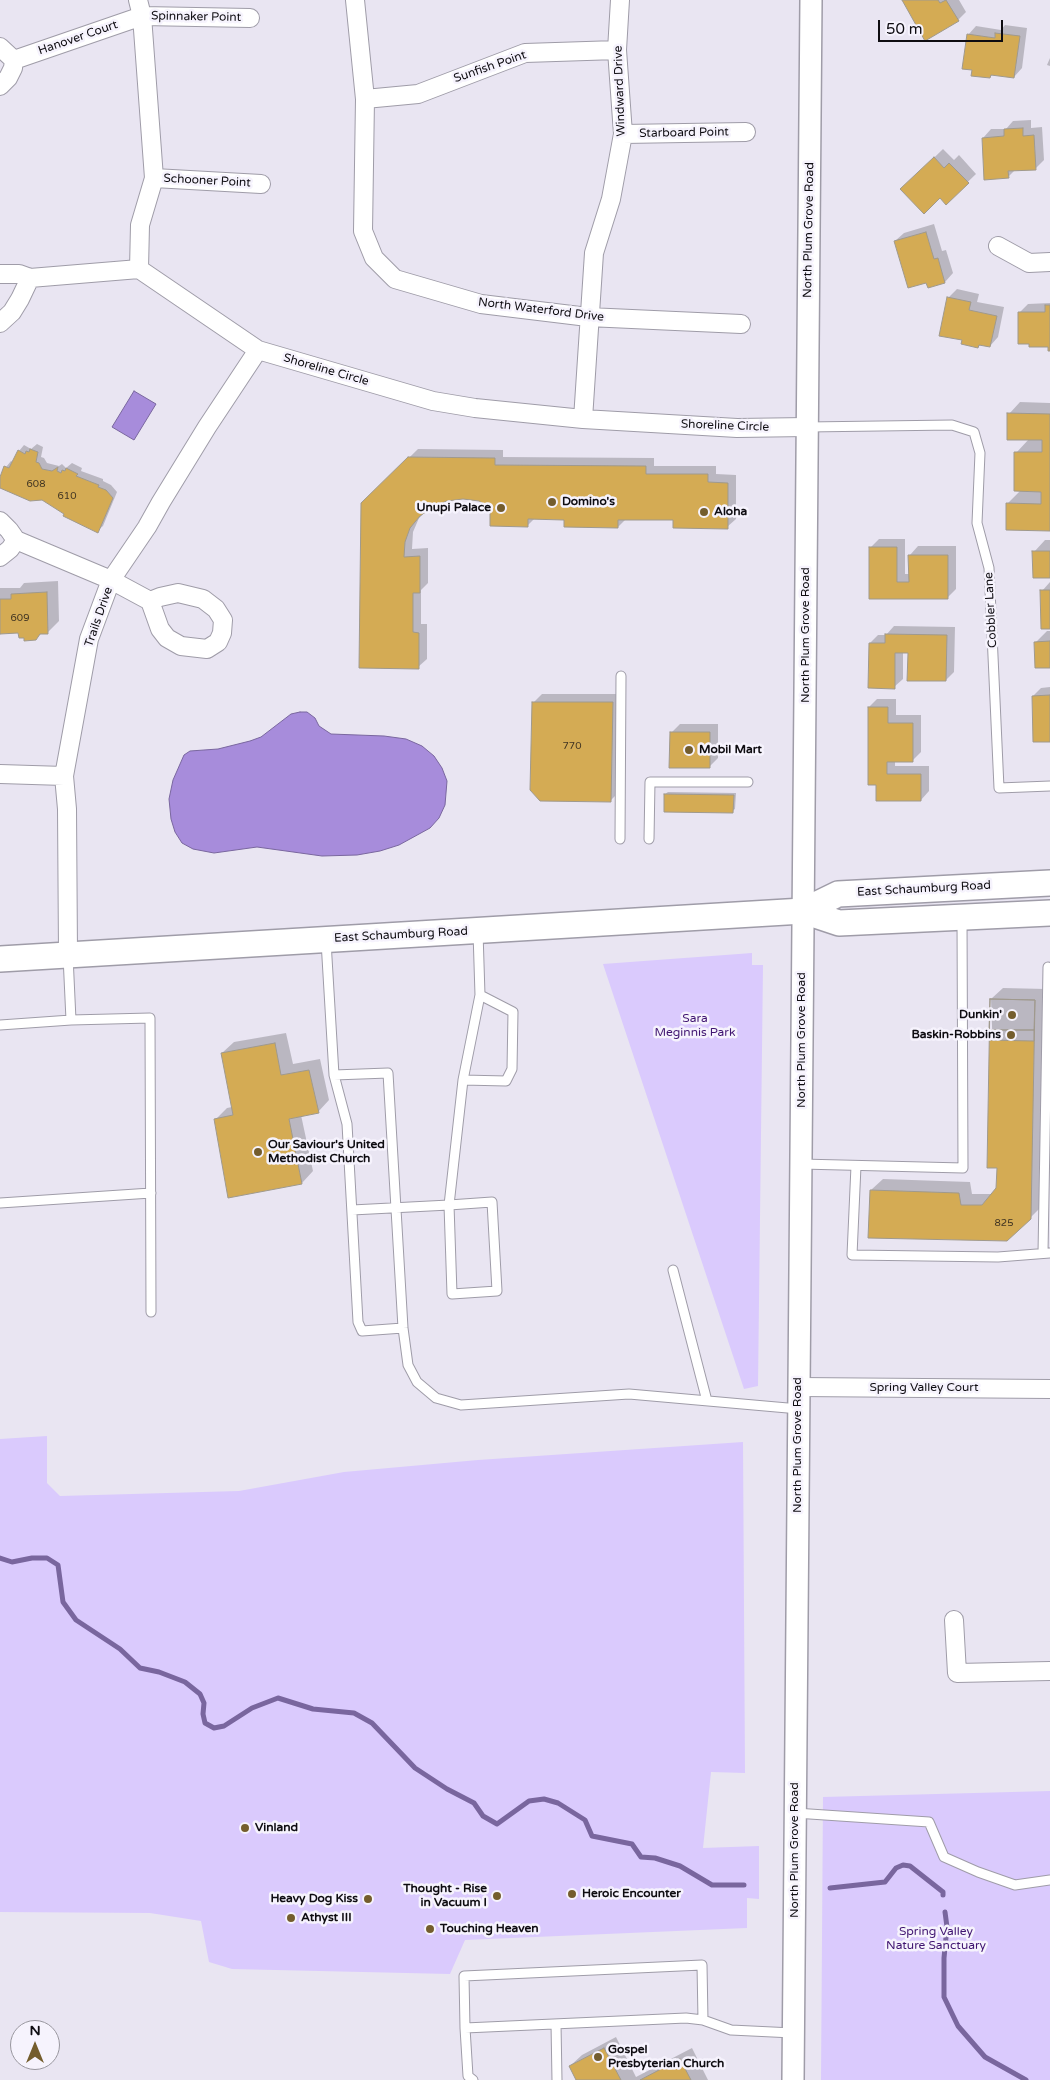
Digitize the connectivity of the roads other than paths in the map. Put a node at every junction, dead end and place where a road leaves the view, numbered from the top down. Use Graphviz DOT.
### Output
graph roads {
  1 [pos="354,0"];
  2 [pos="620,0"];
  3 [pos="811,0"];
  4 [pos="140,8"];
  5 [pos="250,18"];
  6 [pos="0,47"];
  7 [pos="618,50"];
  8 [pos="14,60"];
  9 [pos="0,86"];
  10 [pos="365,98"];
  11 [pos="746,132"];
  12 [pos="623,134"];
  13 [pos="154,178"];
  14 [pos="261,184"];
  15 [pos="998,246"];
  16 [pos="1050,262"];
  17 [pos="139,269"];
  18 [pos="0,274"];
  19 [pos="30,278"];
  20 [pos="588,317"];
  21 [pos="0,323"];
  22 [pos="741,324"];
  23 [pos="258,350"];
  24 [pos="583,419"];
  25 [pos="807,427"];
  26 [pos="0,521"];
  27 [pos="16,540"];
  28 [pos="0,557"];
  29 [pos="111,580"];
  30 [pos="150,601"];
  31 [pos="621,676"];
  32 [pos="0,774"];
  33 [pos="64,776"];
  34 [pos="748,782"];
  35 [pos="1050,786"];
  36 [pos="620,838"];
  37 [pos="649,839"];
  38 [pos="1050,883"];
  39 [pos="803,911"];
  40 [pos="1050,913"];
  41 [pos="962,917"];
  42 [pos="478,930"];
  43 [pos="326,939"];
  44 [pos="68,954"];
  45 [pos="0,958"];
  46 [pos="1048,967"];
  47 [pos="480,995"];
  48 [pos="71,1020"];
  49 [pos="0,1025"];
  50 [pos="334,1075"];
  51 [pos="463,1080"];
  52 [pos="801,1164"];
  53 [pos="856,1166"];
  54 [pos="151,1193"];
  55 [pos="0,1202"];
  56 [pos="449,1205"];
  57 [pos="396,1207"];
  58 [pos="352,1210"];
  59 [pos="1046,1253"];
  60 [pos="674,1270"];
  61 [pos="151,1312"];
  62 [pos="403,1328"];
  63 [pos="799,1387"];
  64 [pos="1050,1389"];
  65 [pos="707,1401"];
  66 [pos="799,1409"];
  67 [pos="954,1620"];
  68 [pos="1050,1671"];
  69 [pos="795,1813"];
  70 [pos="1050,1880"];
  71 [pos="703,2020"];
  72 [pos="556,2024"];
  73 [pos="466,2028"];
  74 [pos="794,2033"];
  75 [pos="473,2080"];
  76 [pos="557,2080"];
  77 [pos="793,2080"];
  1 -- 10 [label="street, North Waterford Drive"];
  2 -- 7 [label="street, Windward Drive"];
  3 -- 25 [label="street, North Plum Grove Road"];
  4 -- 5 [label="street, Spinnaker Point"];
  4 -- 8 [label="street, Hanover Court"];
  4 -- 13 [label="street"];
  6 -- 8 [label="street"];
  7 -- 10 [label="street, Sunfish Point"];
  7 -- 12 [label="street, Windward Drive"];
  8 -- 9 [label="street"];
  10 -- 20 [label="street, North Waterford Drive"];
  11 -- 12 [label="street, Starboard Point"];
  12 -- 20 [label="street, Windward Drive"];
  13 -- 14 [label="street, Schooner Point"];
  13 -- 17 [label="street"];
  15 -- 16 [label="street"];
  17 -- 19 [label="street"];
  17 -- 23 [label="street, Shoreline Circle"];
  18 -- 19 [label="street"];
  19 -- 21 [label="street"];
  20 -- 22 [label="street, North Waterford Drive"];
  20 -- 24 [label="street, Windward Drive"];
  23 -- 24 [label="street, Shoreline Circle"];
  23 -- 29 [label="street, Trails Drive"];
  24 -- 25 [label="street, Shoreline Circle"];
  25 -- 35 [label="lane, Cobbler Lane"];
  25 -- 39 [label="street, North Plum Grove Road"];
  26 -- 27 [label="street"];
  27 -- 28 [label="street"];
  27 -- 29 [label="street"];
  29 -- 30 [label="street"];
  29 -- 33 [label="street, Trails Drive"];
  31 -- 36 [label="lane"];
  32 -- 33 [label="street"];
  33 -- 44 [label="street, Trails Drive"];
  34 -- 37 [label="lane"];
  38 -- 39 [label="main road, East Schaumburg Road"];
  39 -- 41 [label="main road, East Schaumburg Road"];
  39 -- 42 [label="main road, East Schaumburg Road"];
  39 -- 52 [label="street, North Plum Grove Road"];
  40 -- 41 [label="main road, East Schaumburg Road"];
  41 -- 53 [label="lane"];
  42 -- 43 [label="main road, East Schaumburg Road"];
  42 -- 47 [label="lane"];
  43 -- 44 [label="main road, East Schaumburg Road"];
  43 -- 50 [label="lane"];
  44 -- 45 [label="main road, East Schaumburg Road"];
  44 -- 48 [label="lane"];
  46 -- 59 [label="lane"];
  47 -- 51 [label="lane"];
  47 -- 51 [label="lane"];
  48 -- 49 [label="lane"];
  48 -- 54 [label="lane"];
  50 -- 57 [label="lane"];
  50 -- 58 [label="lane"];
  51 -- 56 [label="lane"];
  52 -- 53 [label="lane"];
  52 -- 63 [label="street, North Plum Grove Road"];
  53 -- 59 [label="lane"];
  54 -- 55 [label="lane"];
  54 -- 61 [label="lane"];
  56 -- 56 [label="lane"];
  56 -- 57 [label="lane"];
  57 -- 58 [label="lane"];
  57 -- 62 [label="lane"];
  58 -- 62 [label="lane"];
  60 -- 65 [label="lane"];
  62 -- 65 [label="lane"];
  63 -- 64 [label="street, Spring Valley Court"];
  63 -- 66 [label="street, North Plum Grove Road"];
  65 -- 66 [label="lane"];
  66 -- 69 [label="street, North Plum Grove Road"];
  67 -- 68 [label="street"];
  69 -- 70 [label="lane"];
  69 -- 74 [label="street, North Plum Grove Road"];
  71 -- 72 [label="lane"];
  71 -- 73 [label="lane"];
  71 -- 74 [label="lane"];
  72 -- 73 [label="lane"];
  72 -- 76 [label="lane"];
  73 -- 75 [label="lane"];
  74 -- 77 [label="street, North Plum Grove Road"];
}
